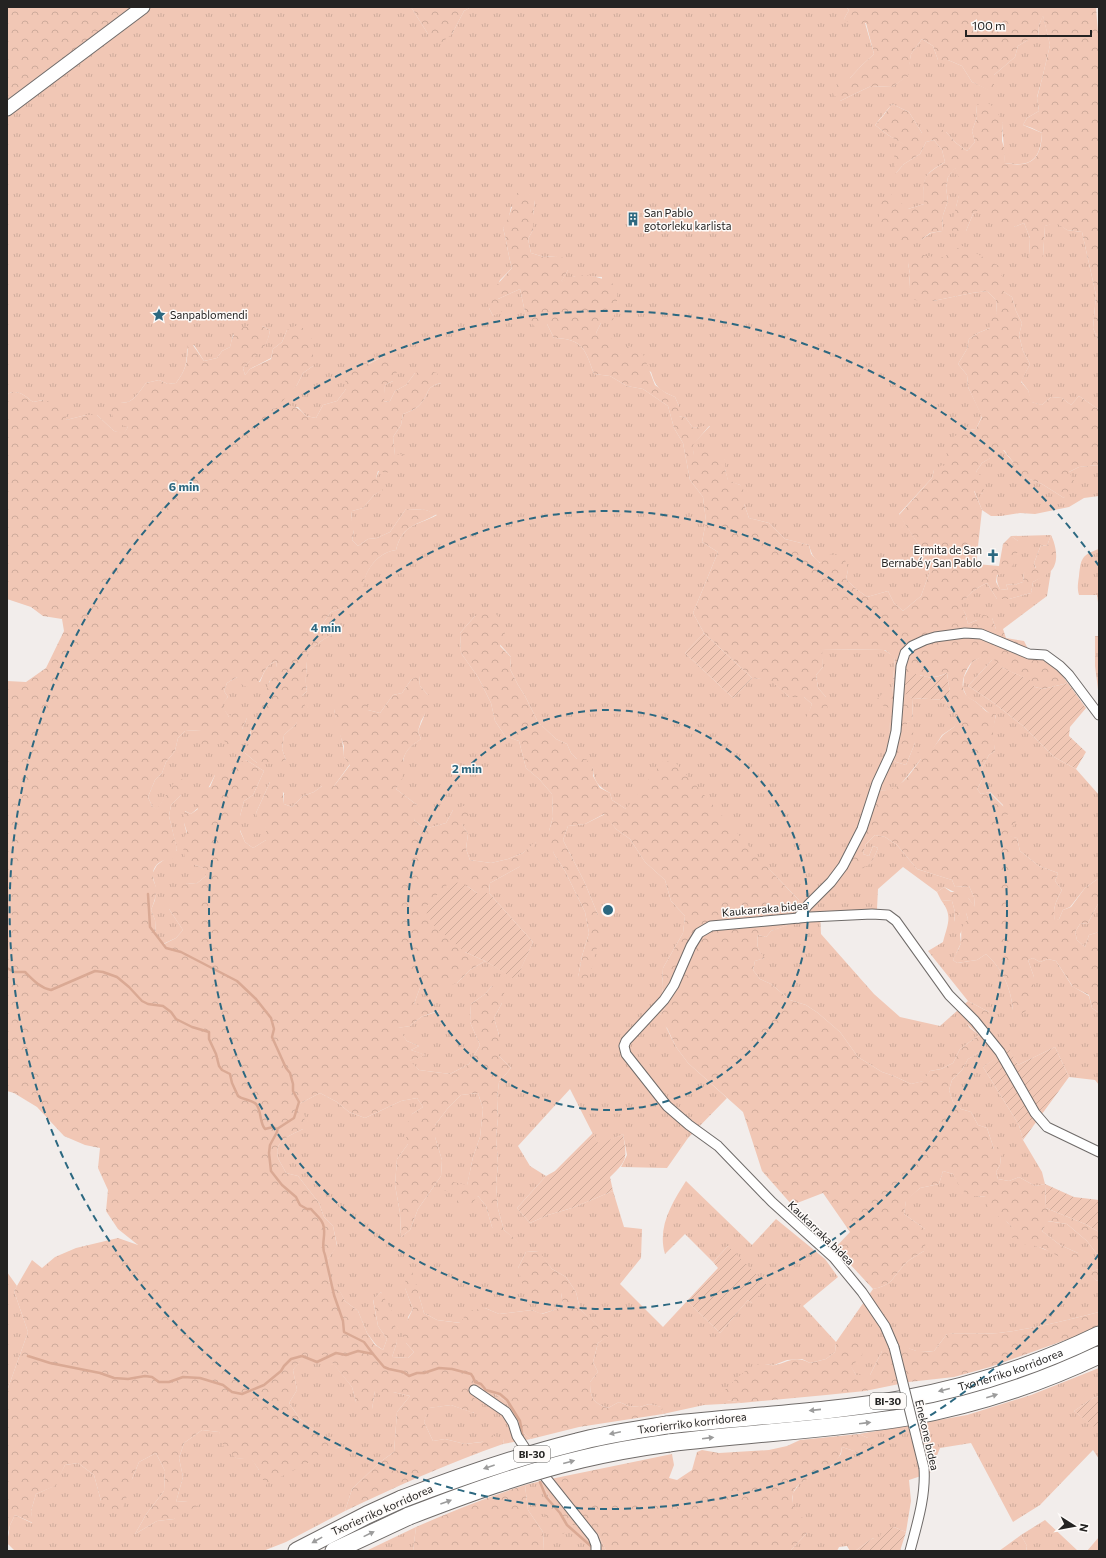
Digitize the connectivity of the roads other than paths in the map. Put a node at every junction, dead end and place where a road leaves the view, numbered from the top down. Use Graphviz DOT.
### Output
graph roads {
  1 [pos="143,7"];
  2 [pos="7,109"];
  3 [pos="1099,715"];
  4 [pos="798,918"];
  5 [pos="1099,1152"];
  6 [pos="1099,1335"];
  7 [pos="894,1347"];
  8 [pos="1099,1355"];
  9 [pos="474,1390"];
  10 [pos="297,1551"];
  11 [pos="334,1551"];
  12 [pos="596,1551"];
  13 [pos="910,1551"];
  1 -- 2 [label="street"];
  3 -- 4 [label="street"];
  4 -- 5 [label="street, Kaukarraka bidea"];
  4 -- 7 [label="street, Kaukarraka bidea"];
  6 -- 10 [label="highway, Txorierriko korridorea / BI-30, one-way, bridge"];
  7 -- 13 [label="street, Enekone bidea, bridge"];
  11 -- 8 [label="highway, Txorierriko korridorea / BI-30, one-way, bridge"];
  9 -- 12 [label="street"];
}
